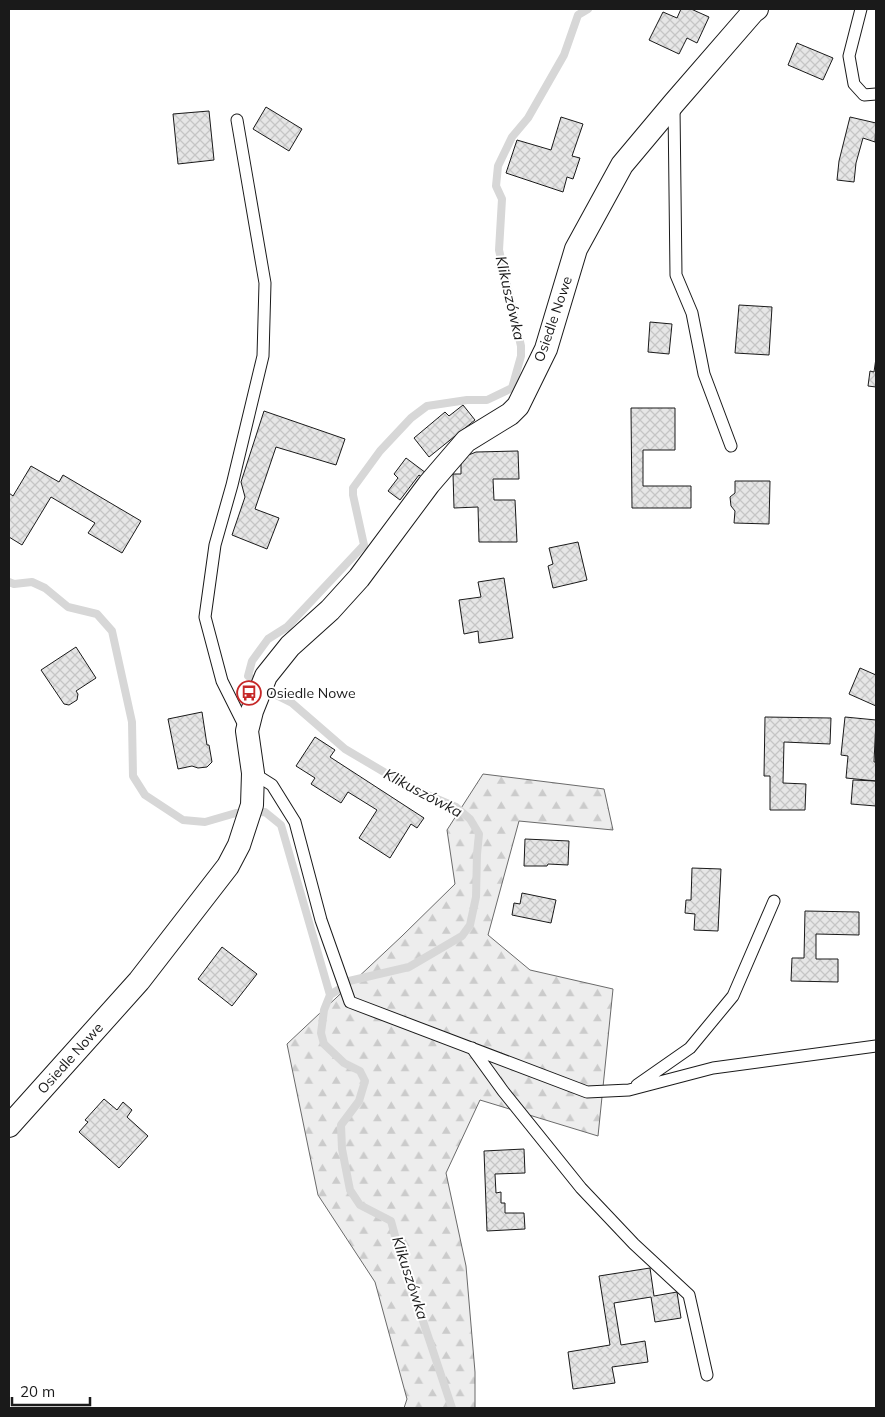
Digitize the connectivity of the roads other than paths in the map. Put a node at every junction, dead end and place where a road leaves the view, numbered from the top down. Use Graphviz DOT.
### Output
graph roads {
  1 [pos="758,9"];
  2 [pos="861,9"];
  3 [pos="876,94"];
  4 [pos="674,103"];
  5 [pos="237,120"];
  6 [pos="731,446"];
  7 [pos="247,731"];
  8 [pos="253,773"];
  9 [pos="774,901"];
  10 [pos="876,1046"];
  11 [pos="472,1048"];
  12 [pos="629,1090"];
  13 [pos="9,1126"];
  14 [pos="707,1375"];
  1 -- 4 [label="street, Osiedle Nowe"];
  2 -- 3 [label="lane"];
  4 -- 6 [label="lane"];
  4 -- 7 [label="street, Osiedle Nowe"];
  5 -- 7 [label="lane"];
  7 -- 8 [label="street, Osiedle Nowe"];
  8 -- 11 [label="lane"];
  8 -- 13 [label="street, Osiedle Nowe"];
  9 -- 12 [label="lane"];
  10 -- 12 [label="lane"];
  11 -- 12 [label="lane"];
  11 -- 14 [label="lane"];
}
